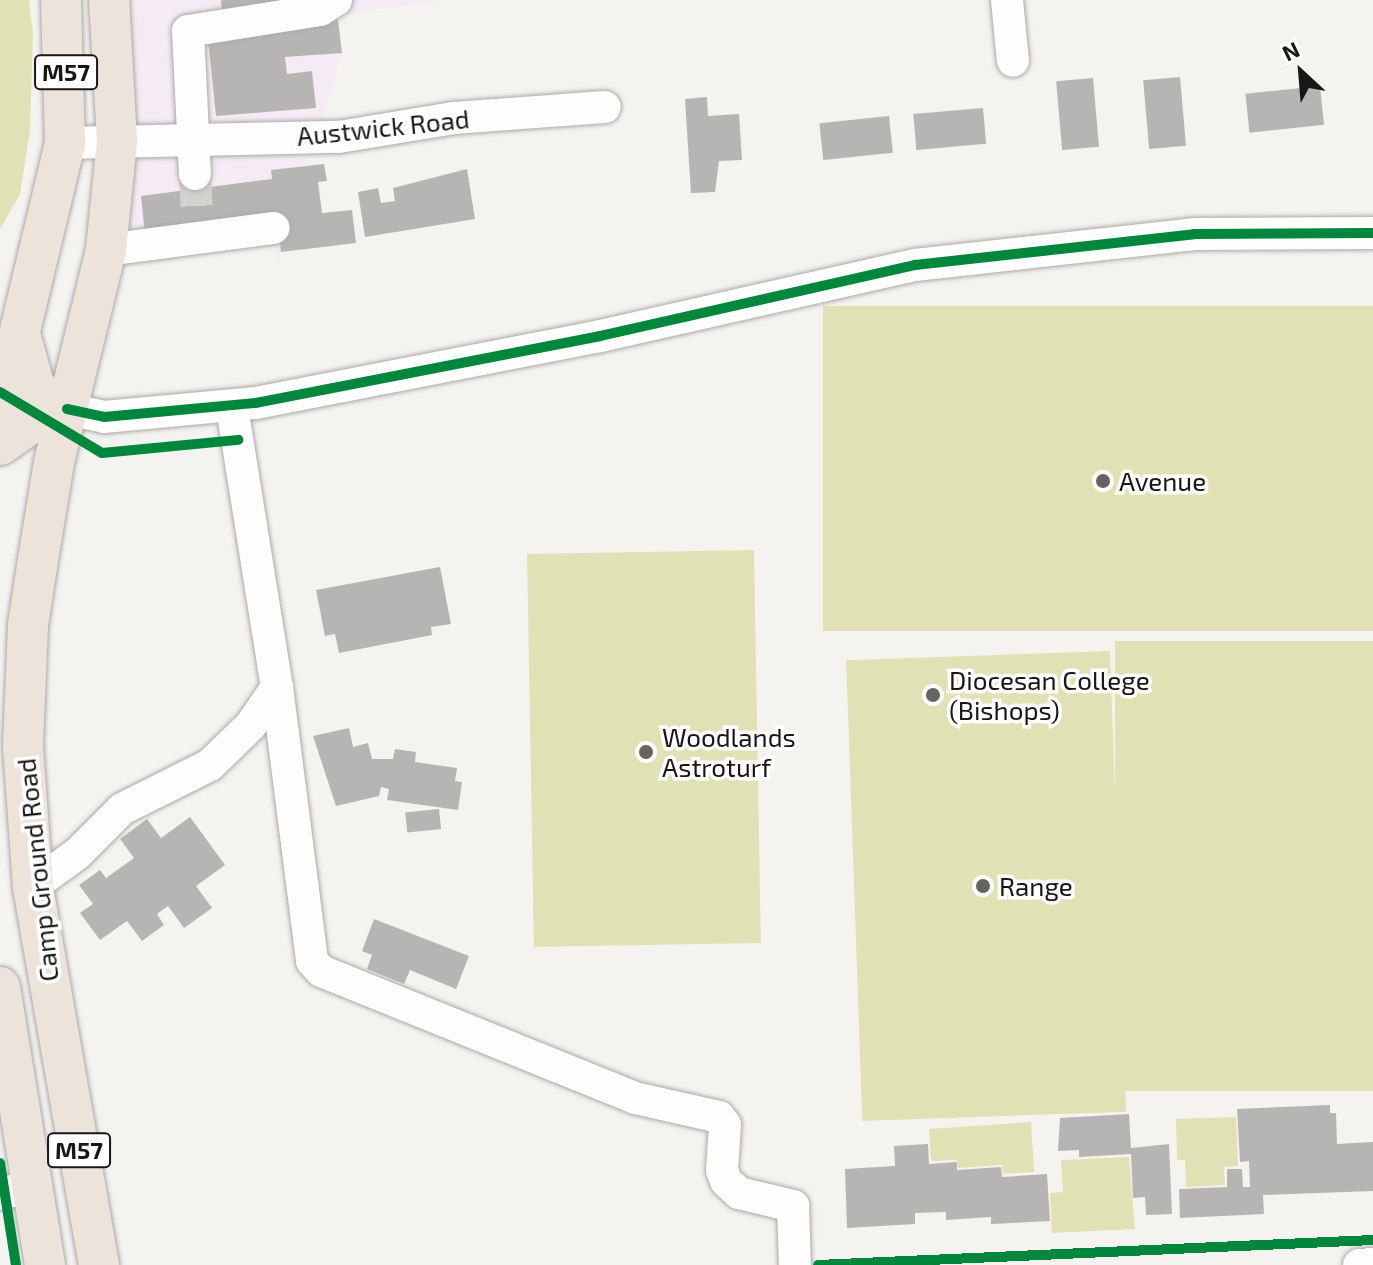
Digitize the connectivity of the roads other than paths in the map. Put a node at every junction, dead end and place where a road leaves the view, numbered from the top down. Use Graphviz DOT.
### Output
graph roads {
  1 [pos="61,0"];
  2 [pos="109,0"];
  3 [pos="336,0"];
  4 [pos="1007,0"];
  5 [pos="1013,61"];
  6 [pos="605,107"];
  7 [pos="117,141"];
  8 [pos="193,141"];
  9 [pos="65,143"];
  10 [pos="195,174"];
  11 [pos="274,228"];
  12 [pos="1373,233"];
  13 [pos="106,250"];
  14 [pos="20,334"];
  15 [pos="232,407"];
  16 [pos="67,409"];
  17 [pos="0,414"];
  18 [pos="0,445"];
  19 [pos="277,687"];
  20 [pos="33,886"];
  21 [pos="0,987"];
  22 [pos="16,1190"];
  23 [pos="1373,1264"];
  24 [pos="45,1265"];
  25 [pos="99,1265"];
  26 [pos="795,1265"];
  27 [pos="1359,1265"];
  1 -- 9 [label="main road, M57"];
  2 -- 7 [label="main road, Camp Ground Road / M57"];
  3 -- 8 [label="street"];
  4 -- 5 [label="street"];
  6 -- 8 [label="street, Austwick Road"];
  7 -- 8 [label="street, Austwick Road"];
  7 -- 9 [label="street, Austwick Road"];
  7 -- 13 [label="main road, Camp Ground Road / M57"];
  8 -- 10 [label="street"];
  9 -- 14 [label="main road, M57"];
  11 -- 13 [label="street"];
  12 -- 15 [label="street"];
  13 -- 16 [label="main road, Camp Ground Road / M57"];
  14 -- 16 [label="main road"];
  14 -- 17 [label="main road, M57"];
  15 -- 16 [label="street"];
  15 -- 19 [label="street"];
  16 -- 18 [label="main road"];
  16 -- 20 [label="main road, Camp Ground Road / M57"];
  19 -- 20 [label="street"];
  19 -- 26 [label="street"];
  20 -- 25 [label="main road, Camp Ground Road / M57"];
  21 -- 22 [label="main road, Camp Ground Road / M57"];
  22 -- 24 [label="main road, Camp Ground Road / M57"];
  23 -- 27 [label="street"];
}
